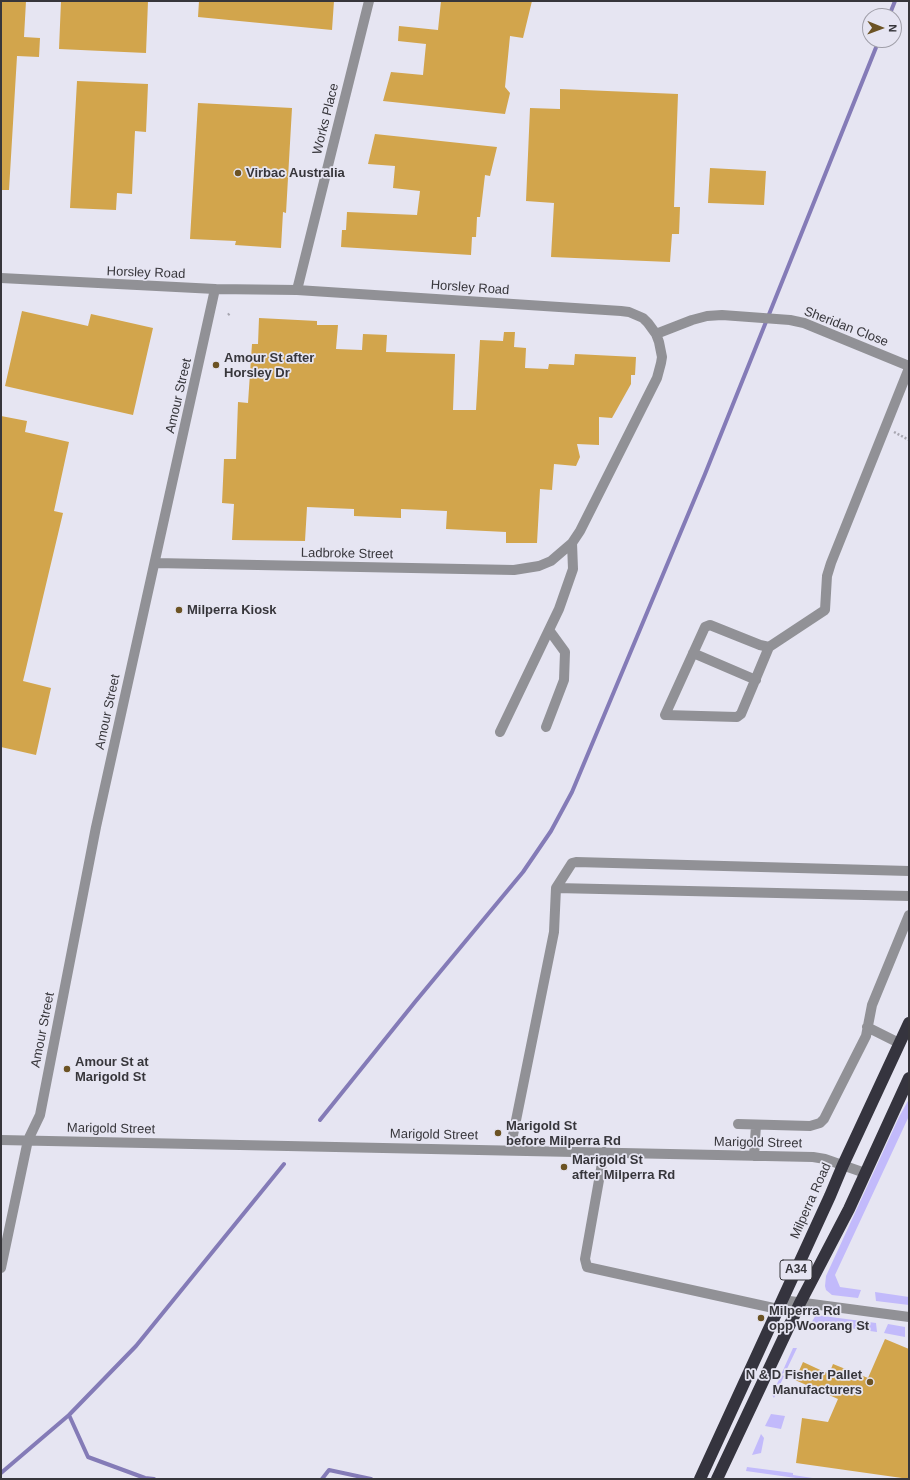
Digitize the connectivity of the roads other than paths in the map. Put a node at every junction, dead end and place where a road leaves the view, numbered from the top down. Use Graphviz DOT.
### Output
graph roads {
  1 [pos="369,1"];
  2 [pos="1,278"];
  3 [pos="215,289"];
  4 [pos="297,290"];
  5 [pos="656,334"];
  6 [pos="909,367"];
  7 [pos="572,543"];
  8 [pos="155,563"];
  9 [pos="539,566"];
  10 [pos="549,630"];
  11 [pos="769,647"];
  12 [pos="692,653"];
  13 [pos="756,680"];
  14 [pos="546,727"];
  15 [pos="500,732"];
  16 [pos="909,871"];
  17 [pos="556,888"];
  18 [pos="909,896"];
  19 [pos="909,915"];
  20 [pos="909,1023"];
  21 [pos="867,1027"];
  22 [pos="899,1043"];
  23 [pos="908,1080"];
  24 [pos="738,1124"];
  25 [pos="756,1125"];
  26 [pos="1,1140"];
  27 [pos="28,1140"];
  28 [pos="510,1150"];
  29 [pos="604,1152"];
  30 [pos="754,1156"];
  31 [pos="843,1165"];
  32 [pos="865,1173"];
  33 [pos="1,1268"];
  34 [pos="800,1303"];
  35 [pos="780,1305"];
  36 [pos="909,1317"];
  37 [pos="700,1479"];
  38 [pos="717,1479"];
  1 -- 4 [label="street, Works Place"];
  2 -- 3 [label="street, Horsley Road"];
  3 -- 4 [label="street, Horsley Road"];
  3 -- 8 [label="street, Amour Street"];
  4 -- 5 [label="street, Horsley Road"];
  5 -- 6 [label="street, Sheridan Close"];
  5 -- 7 [label="street, Horsley Road"];
  6 -- 11 [label="street, Sheridan Close"];
  7 -- 9 [label="street, Horsley Road"];
  7 -- 10 [label="street"];
  8 -- 9 [label="street, Ladbroke Street"];
  8 -- 27 [label="street, Amour Street"];
  10 -- 14 [label="street"];
  10 -- 15 [label="street"];
  11 -- 12 [label="street"];
  11 -- 13 [label="street"];
  12 -- 13 [label="street"];
  12 -- 13 [label="street"];
  16 -- 17 [label="street"];
  17 -- 18 [label="street"];
  17 -- 28 [label="street"];
  19 -- 21 [label="street"];
  20 -- 22 [label="highway, Milperra Road / A34"];
  21 -- 22 [label="street"];
  21 -- 25 [label="street"];
  22 -- 31 [label="highway, Milperra Road / A34"];
  23 -- 32 [label="highway, A34"];
  24 -- 25 [label="street"];
  25 -- 30 [label="street"];
  26 -- 27 [label="street, Marigold Street"];
  27 -- 28 [label="street, Marigold Street"];
  27 -- 33 [label="street, Amour Street"];
  28 -- 29 [label="street, Marigold Street"];
  29 -- 30 [label="street, Marigold Street"];
  29 -- 35 [label="street"];
  30 -- 31 [label="street, Marigold Street"];
  31 -- 32 [label="street, Marigold Street"];
  31 -- 35 [label="highway, Milperra Road / A34"];
  32 -- 34 [label="highway, A34"];
  34 -- 35 [label="street"];
  34 -- 36 [label="street"];
  34 -- 38 [label="highway, A34"];
  35 -- 37 [label="highway, Milperra Road / A34"];
}
